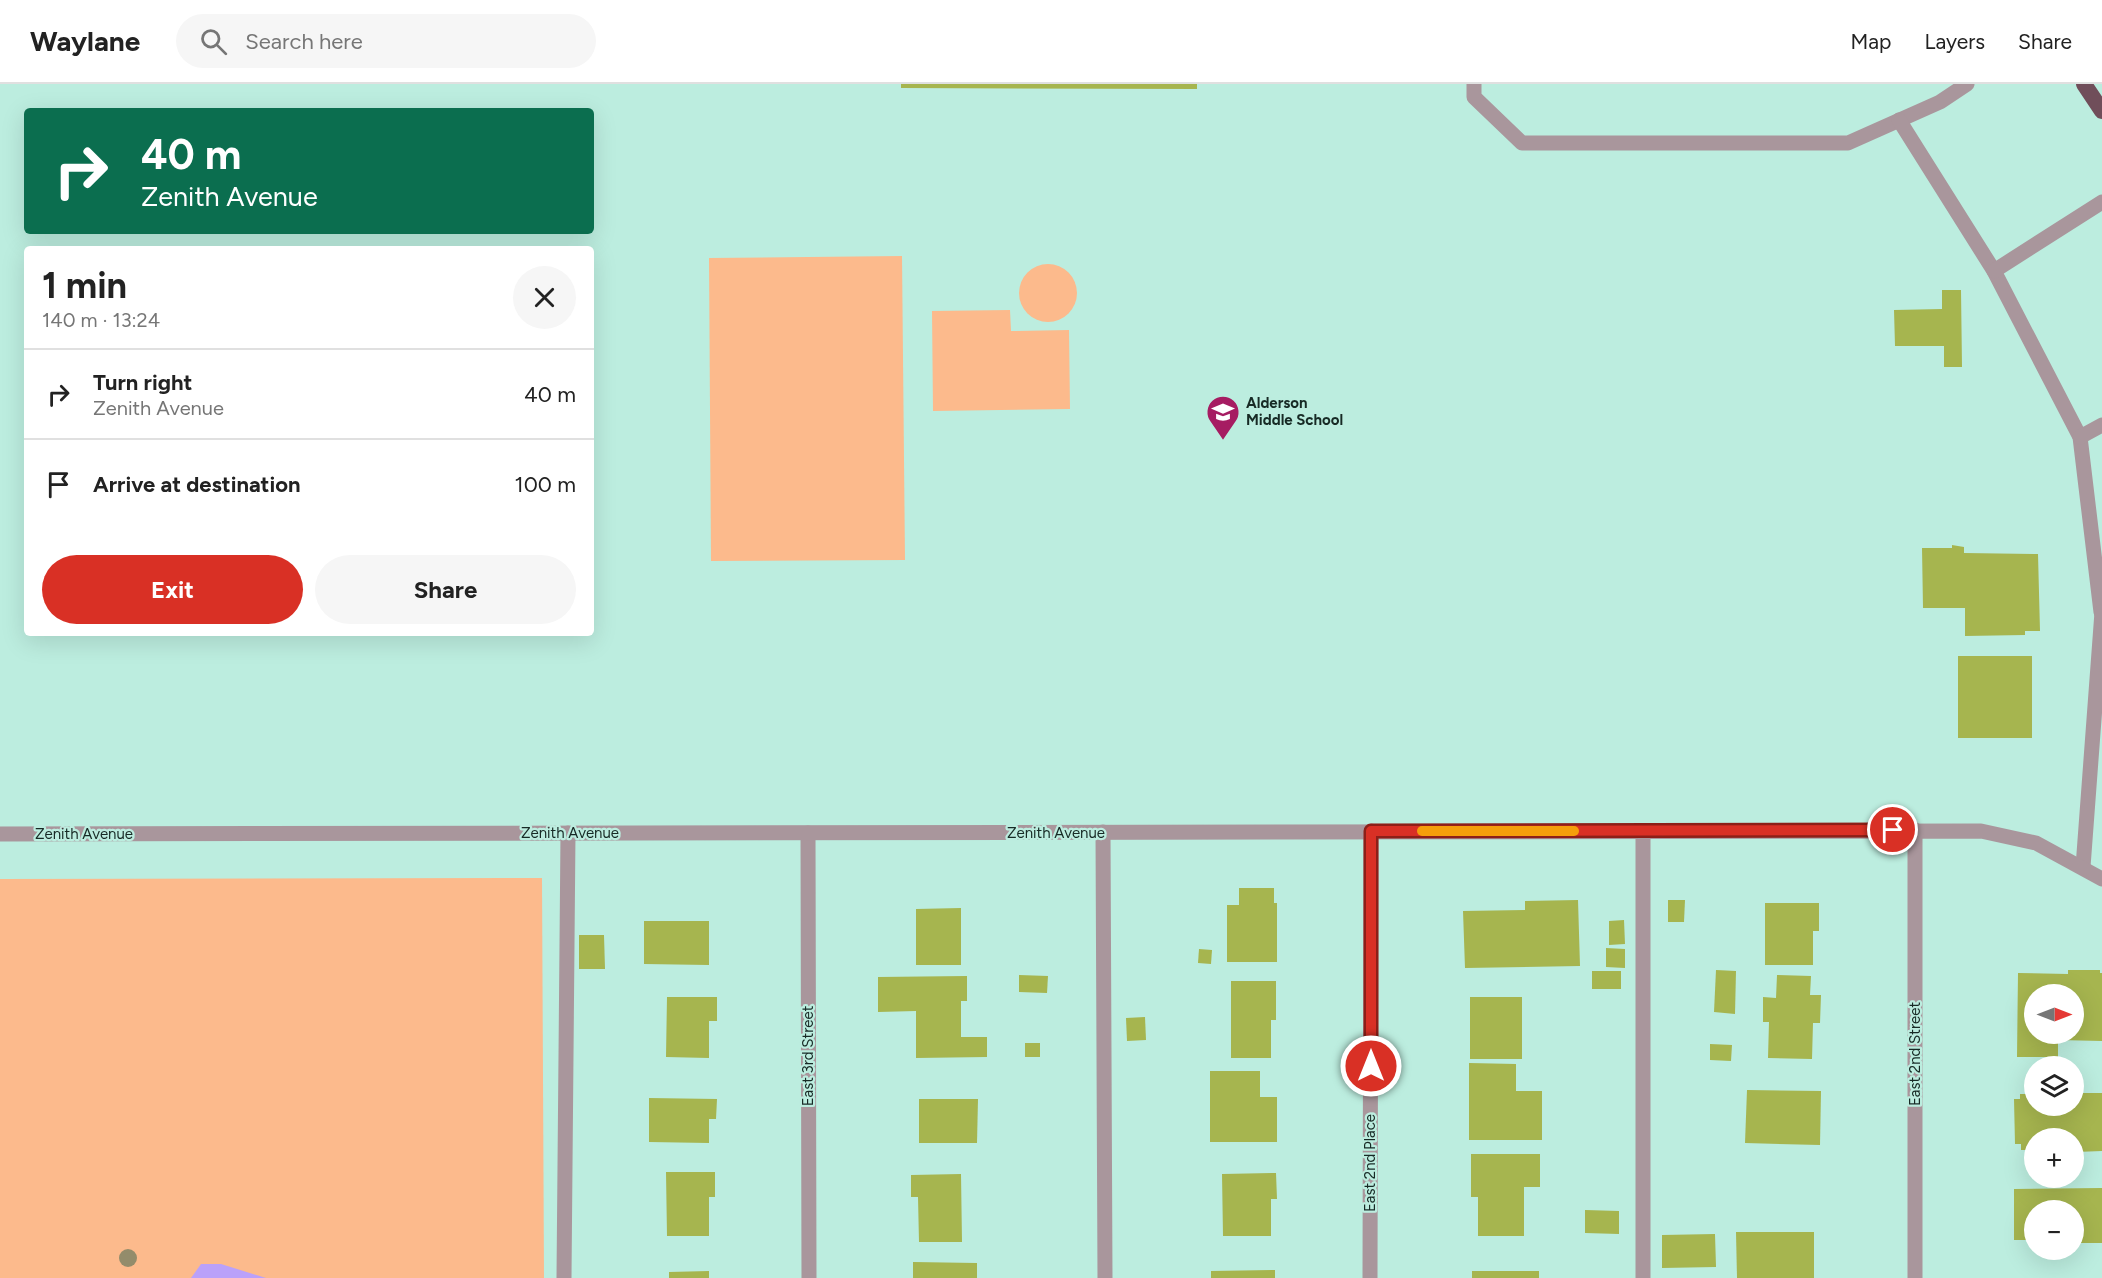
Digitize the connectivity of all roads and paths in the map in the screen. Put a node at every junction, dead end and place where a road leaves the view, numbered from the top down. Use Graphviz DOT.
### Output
graph roads {
  1 [pos="1474,84"];
  2 [pos="1967,84"];
  3 [pos="2084,84"];
  4 [pos="2102,111"];
  5 [pos="1899,120"];
  6 [pos="2102,202"];
  7 [pos="1994,271"];
  8 [pos="2102,424"];
  9 [pos="2080,436"];
  10 [pos="2101,612"];
  11 [pos="1915,830"];
  12 [pos="1371,831"];
  13 [pos="1643,831"];
  14 [pos="1103,832"];
  15 [pos="568,833"];
  16 [pos="808,833"];
  17 [pos="0,834"];
  18 [pos="2083,867"];
  19 [pos="2102,879"];
  20 [pos="564,1278"];
  21 [pos="809,1278"];
  22 [pos="1105,1278"];
  23 [pos="1370,1278"];
  24 [pos="1643,1278"];
  25 [pos="1915,1278"];
  1 -- 5 [label="street"];
  2 -- 5 [label="street"];
  3 -- 4 [label="highway"];
  5 -- 7 [label="street"];
  6 -- 7 [label="street"];
  7 -- 9 [label="street"];
  8 -- 9 [label="street"];
  9 -- 10 [label="street"];
  10 -- 18 [label="street"];
  11 -- 13 [label="street, Zenith Avenue"];
  11 -- 18 [label="street, Zenith Avenue"];
  11 -- 25 [label="street, East 2nd Street"];
  12 -- 13 [label="street, Zenith Avenue"];
  12 -- 14 [label="street, Zenith Avenue"];
  12 -- 23 [label="street, East 2nd Place"];
  13 -- 24 [label="street"];
  14 -- 16 [label="street, Zenith Avenue"];
  14 -- 22 [label="street"];
  15 -- 16 [label="street, Zenith Avenue"];
  15 -- 17 [label="street, Zenith Avenue"];
  15 -- 20 [label="street"];
  16 -- 21 [label="street, East 3rd Street"];
  18 -- 19 [label="street, Zenith Avenue"];
}
